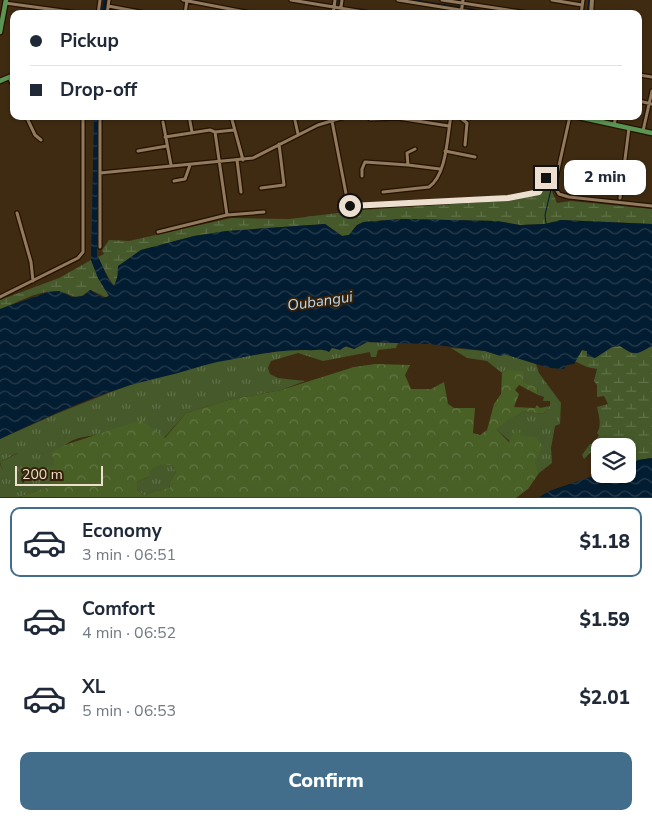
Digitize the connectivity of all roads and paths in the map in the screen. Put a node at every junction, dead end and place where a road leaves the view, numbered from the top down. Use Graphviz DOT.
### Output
graph roads {
  1 [pos="108,0"];
  2 [pos="186,0"];
  3 [pos="291,0"];
  4 [pos="335,0"];
  5 [pos="342,0"];
  6 [pos="398,0"];
  7 [pos="442,0"];
  8 [pos="552,0"];
  9 [pos="583,0"];
  10 [pos="5,1"];
  11 [pos="463,2"];
  12 [pos="582,5"];
  13 [pos="108,6"];
  14 [pos="334,7"];
  15 [pos="341,8"];
  16 [pos="60,10"];
  17 [pos="108,10"];
  18 [pos="130,10"];
  19 [pos="224,10"];
  20 [pos="334,10"];
  21 [pos="353,10"];
  22 [pos="450,10"];
  23 [pos="512,10"];
  24 [pos="581,10"];
  25 [pos="0,32"];
  26 [pos="0,76"];
  27 [pos="10,77"];
  28 [pos="0,81"];
  29 [pos="652,91"];
  30 [pos="650,104"];
  31 [pos="28,120"];
  32 [pos="84,120"];
  33 [pos="100,120"];
  34 [pos="190,120"];
  35 [pos="232,120"];
  36 [pos="295,120"];
  37 [pos="327,120"];
  38 [pos="331,120"];
  39 [pos="411,120"];
  40 [pos="450,120"];
  41 [pos="465,120"];
  42 [pos="569,120"];
  43 [pos="592,120"];
  44 [pos="615,120"];
  45 [pos="163,122"];
  46 [pos="614,125"];
  47 [pos="449,126"];
  48 [pos="629,128"];
  49 [pos="234,130"];
  50 [pos="643,131"];
  51 [pos="192,132"];
  52 [pos="215,132"];
  53 [pos="652,133"];
  54 [pos="298,134"];
  55 [pos="165,136"];
  56 [pos="41,140"];
  57 [pos="279,144"];
  58 [pos="465,145"];
  59 [pos="167,146"];
  60 [pos="415,149"];
  61 [pos="138,151"];
  62 [pos="446,151"];
  63 [pos="475,157"];
  64 [pos="237,160"];
  65 [pos="243,160"];
  66 [pos="220,162"];
  67 [pos="170,165"];
  68 [pos="190,165"];
  69 [pos="408,165"];
  70 [pos="441,169"];
  71 [pos="558,170"];
  72 [pos="100,173"];
  73 [pos="362,176"];
  74 [pos="174,181"];
  75 [pos="261,188"];
  76 [pos="241,192"];
  77 [pos="383,192"];
  78 [pos="620,198"];
  79 [pos="652,206"];
  80 [pos="17,212"];
  81 [pos="264,212"];
  82 [pos="228,215"];
  83 [pos="158,232"];
  84 [pos="100,247"];
  85 [pos="33,281"];
  86 [pos="0,297"];
  1 -- 13 [label="street"];
  2 -- 19 [label="street"];
  3 -- 14 [label="street"];
  4 -- 14 [label="street"];
  5 -- 15 [label="street"];
  6 -- 22 [label="street"];
  7 -- 11 [label="street"];
  8 -- 12 [label="street"];
  9 -- 12 [label="street"];
  10 -- 16 [label="street"];
  10 -- 25 [label="main road"];
  11 -- 23 [label="street"];
  12 -- 24 [label="street"];
  13 -- 17 [label="street"];
  13 -- 18 [label="street"];
  14 -- 15 [label="street"];
  14 -- 20 [label="street"];
  15 -- 21 [label="street"];
  26 -- 27 [label="main road"];
  27 -- 28 [label="main road"];
  29 -- 30 [label="street"];
  30 -- 50 [label="street"];
  31 -- 56 [label="street"];
  32 -- 85 [label="street"];
  33 -- 72 [label="street"];
  34 -- 51 [label="street"];
  35 -- 49 [label="street"];
  36 -- 54 [label="street"];
  37 -- 54 [label="street"];
  38 -- 71 [label="street"];
  39 -- 47 [label="street"];
  40 -- 47 [label="street"];
  41 -- 58 [label="street"];
  42 -- 71 [label="street"];
  43 -- 46 [label="main road"];
  44 -- 46 [label="street"];
  45 -- 55 [label="street"];
  46 -- 48 [label="main road"];
  47 -- 62 [label="street"];
  48 -- 50 [label="main road"];
  48 -- 78 [label="street"];
  49 -- 52 [label="street"];
  49 -- 65 [label="street"];
  50 -- 53 [label="main road"];
  51 -- 52 [label="street"];
  51 -- 55 [label="street"];
  52 -- 66 [label="street"];
  54 -- 57 [label="street"];
  55 -- 59 [label="street"];
  57 -- 65 [label="street"];
  57 -- 75 [label="street"];
  59 -- 61 [label="street"];
  59 -- 67 [label="street"];
  60 -- 69 [label="street"];
  62 -- 63 [label="street"];
  62 -- 70 [label="street"];
  64 -- 65 [label="street"];
  64 -- 66 [label="street"];
  64 -- 76 [label="street"];
  66 -- 68 [label="street"];
  66 -- 82 [label="street"];
  67 -- 68 [label="street"];
  67 -- 72 [label="street"];
  68 -- 74 [label="street"];
  69 -- 70 [label="street"];
  69 -- 73 [label="street"];
  70 -- 77 [label="street"];
  71 -- 79 [label="street"];
  72 -- 84 [label="street"];
  80 -- 85 [label="street"];
  81 -- 82 [label="street"];
  82 -- 83 [label="street"];
  85 -- 86 [label="street"];
}
